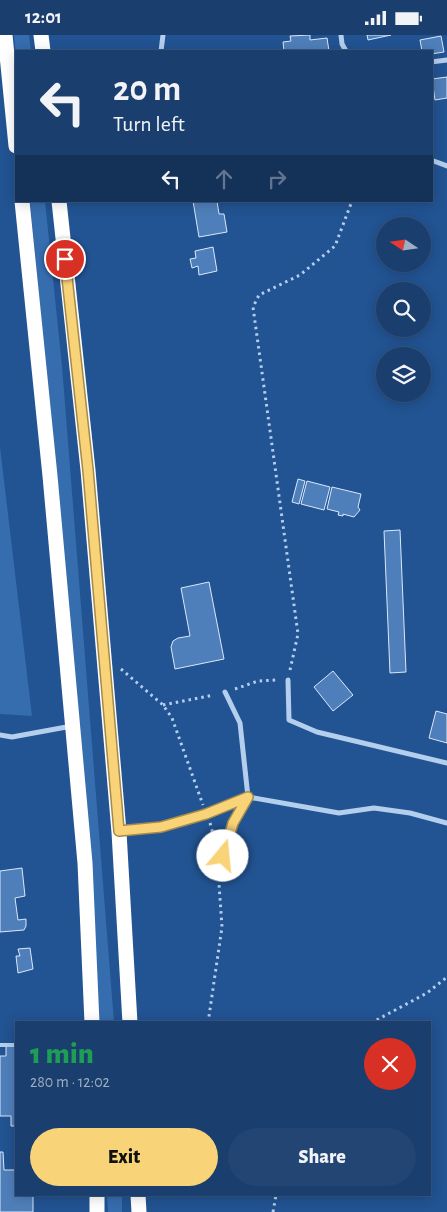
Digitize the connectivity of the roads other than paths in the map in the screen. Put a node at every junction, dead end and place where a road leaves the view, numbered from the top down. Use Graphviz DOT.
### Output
graph roads {
  1 [pos="5,35"];
  2 [pos="41,35"];
  3 [pos="163,35"];
  4 [pos="341,35"];
  5 [pos="42,50"];
  6 [pos="161,50"];
  7 [pos="345,50"];
  8 [pos="447,60"];
  9 [pos="433,62"];
  10 [pos="15,136"];
  11 [pos="433,161"];
  12 [pos="447,166"];
  13 [pos="22,202"];
  14 [pos="59,202"];
  15 [pos="288,680"];
  16 [pos="225,692"];
  17 [pos="72,726"];
  18 [pos="0,735"];
  19 [pos="447,763"];
  20 [pos="248,797"];
  21 [pos="447,823"];
  22 [pos="119,831"];
  23 [pos="218,873"];
  24 [pos="92,1021"];
  25 [pos="130,1021"];
  26 [pos="0,1045"];
  27 [pos="15,1045"];
  28 [pos="96,1196"];
  29 [pos="138,1196"];
  30 [pos="97,1212"];
  31 [pos="139,1212"];
  1 -- 10 [label="highway"];
  2 -- 5 [label="highway"];
  3 -- 6 [label="street"];
  4 -- 7 [label="street"];
  8 -- 9 [label="street"];
  11 -- 12 [label="street"];
  13 -- 17 [label="highway"];
  14 -- 22 [label="highway"];
  15 -- 19 [label="street"];
  16 -- 20 [label="street"];
  17 -- 18 [label="street"];
  17 -- 24 [label="highway"];
  20 -- 21 [label="street"];
  20 -- 22 [label="street"];
  20 -- 23 [label="street"];
  22 -- 25 [label="highway"];
  26 -- 27 [label="lane"];
  28 -- 30 [label="highway"];
  29 -- 31 [label="highway"];
}
